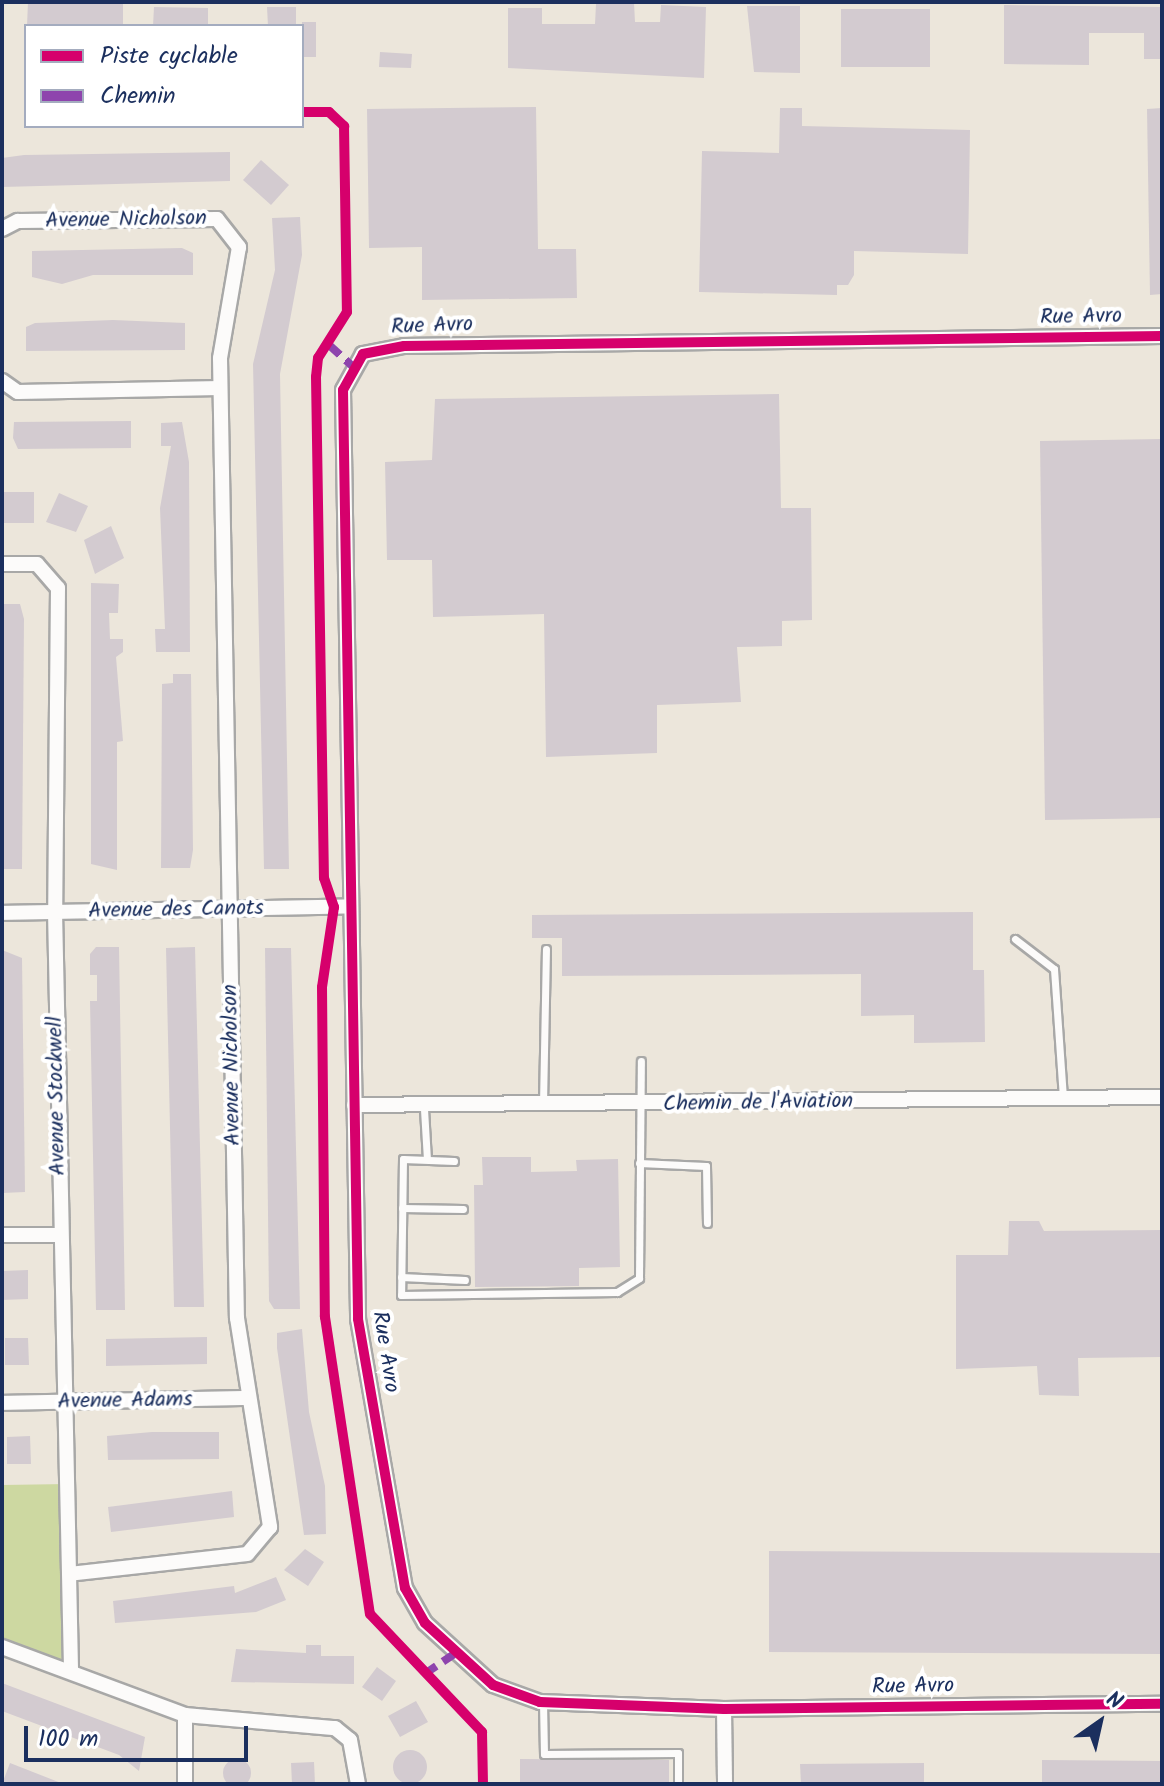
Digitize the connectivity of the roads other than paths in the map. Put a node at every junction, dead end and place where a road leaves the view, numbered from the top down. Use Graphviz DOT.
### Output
graph roads {
  1 [pos="2,229"];
  2 [pos="1162,336"];
  3 [pos="2,381"];
  4 [pos="220,388"];
  5 [pos="2,564"];
  6 [pos="351,906"];
  7 [pos="228,909"];
  8 [pos="55,911"];
  9 [pos="2,913"];
  10 [pos="1015,939"];
  11 [pos="546,949"];
  12 [pos="641,1061"];
  13 [pos="1162,1097"];
  14 [pos="1063,1099"];
  15 [pos="354,1105"];
  16 [pos="641,1105"];
  17 [pos="543,1107"];
  18 [pos="424,1109"];
  19 [pos="427,1159"];
  20 [pos="454,1161"];
  21 [pos="639,1163"];
  22 [pos="402,1208"];
  23 [pos="463,1209"];
  24 [pos="707,1223"];
  25 [pos="2,1235"];
  26 [pos="59,1235"];
  27 [pos="401,1277"];
  28 [pos="465,1280"];
  29 [pos="248,1398"];
  30 [pos="2,1403"];
  31 [pos="68,1403"];
  32 [pos="70,1574"];
  33 [pos="2,1647"];
  34 [pos="71,1671"];
  35 [pos="543,1702"];
  36 [pos="1162,1704"];
  37 [pos="724,1709"];
  38 [pos="185,1715"];
  39 [pos="185,1784"];
  40 [pos="358,1784"];
  41 [pos="678,1784"];
  42 [pos="725,1784"];
  1 -- 4 [label="street, Avenue Nicholson"];
  2 -- 6 [label="street, Rue Avro"];
  3 -- 4 [label="street"];
  4 -- 7 [label="street, Avenue Nicholson"];
  5 -- 8 [label="street, Avenue Stockwell"];
  6 -- 7 [label="street, Avenue des Canots"];
  6 -- 15 [label="street, Rue Avro"];
  7 -- 8 [label="street, Avenue des Canots"];
  7 -- 29 [label="street, Avenue Nicholson"];
  8 -- 9 [label="street, Avenue des Canots"];
  8 -- 26 [label="street, Avenue Stockwell"];
  10 -- 14 [label="lane"];
  11 -- 17 [label="lane"];
  12 -- 16 [label="lane"];
  13 -- 14 [label="street, Chemin de l'Aviation"];
  14 -- 16 [label="street, Chemin de l'Aviation"];
  15 -- 18 [label="street, Chemin de l'Aviation"];
  15 -- 35 [label="street, Rue Avro"];
  16 -- 17 [label="street, Chemin de l'Aviation"];
  16 -- 21 [label="lane"];
  17 -- 18 [label="street, Chemin de l'Aviation"];
  18 -- 19 [label="lane"];
  19 -- 20 [label="lane"];
  19 -- 22 [label="lane"];
  21 -- 24 [label="lane"];
  21 -- 27 [label="lane"];
  22 -- 23 [label="lane"];
  22 -- 27 [label="lane"];
  25 -- 26 [label="street"];
  26 -- 31 [label="street, Avenue Stockwell"];
  27 -- 28 [label="lane"];
  29 -- 31 [label="street, Avenue Adams"];
  29 -- 32 [label="street, Avenue Nicholson"];
  30 -- 31 [label="street, Avenue Adams"];
  31 -- 32 [label="street, Avenue Stockwell"];
  32 -- 34 [label="street, Avenue Stockwell"];
  33 -- 34 [label="street"];
  34 -- 38 [label="street"];
  35 -- 37 [label="street, Rue Avro"];
  35 -- 41 [label="lane"];
  36 -- 37 [label="street, Rue Avro"];
  37 -- 42 [label="street"];
  38 -- 39 [label="street"];
  38 -- 40 [label="street"];
}
